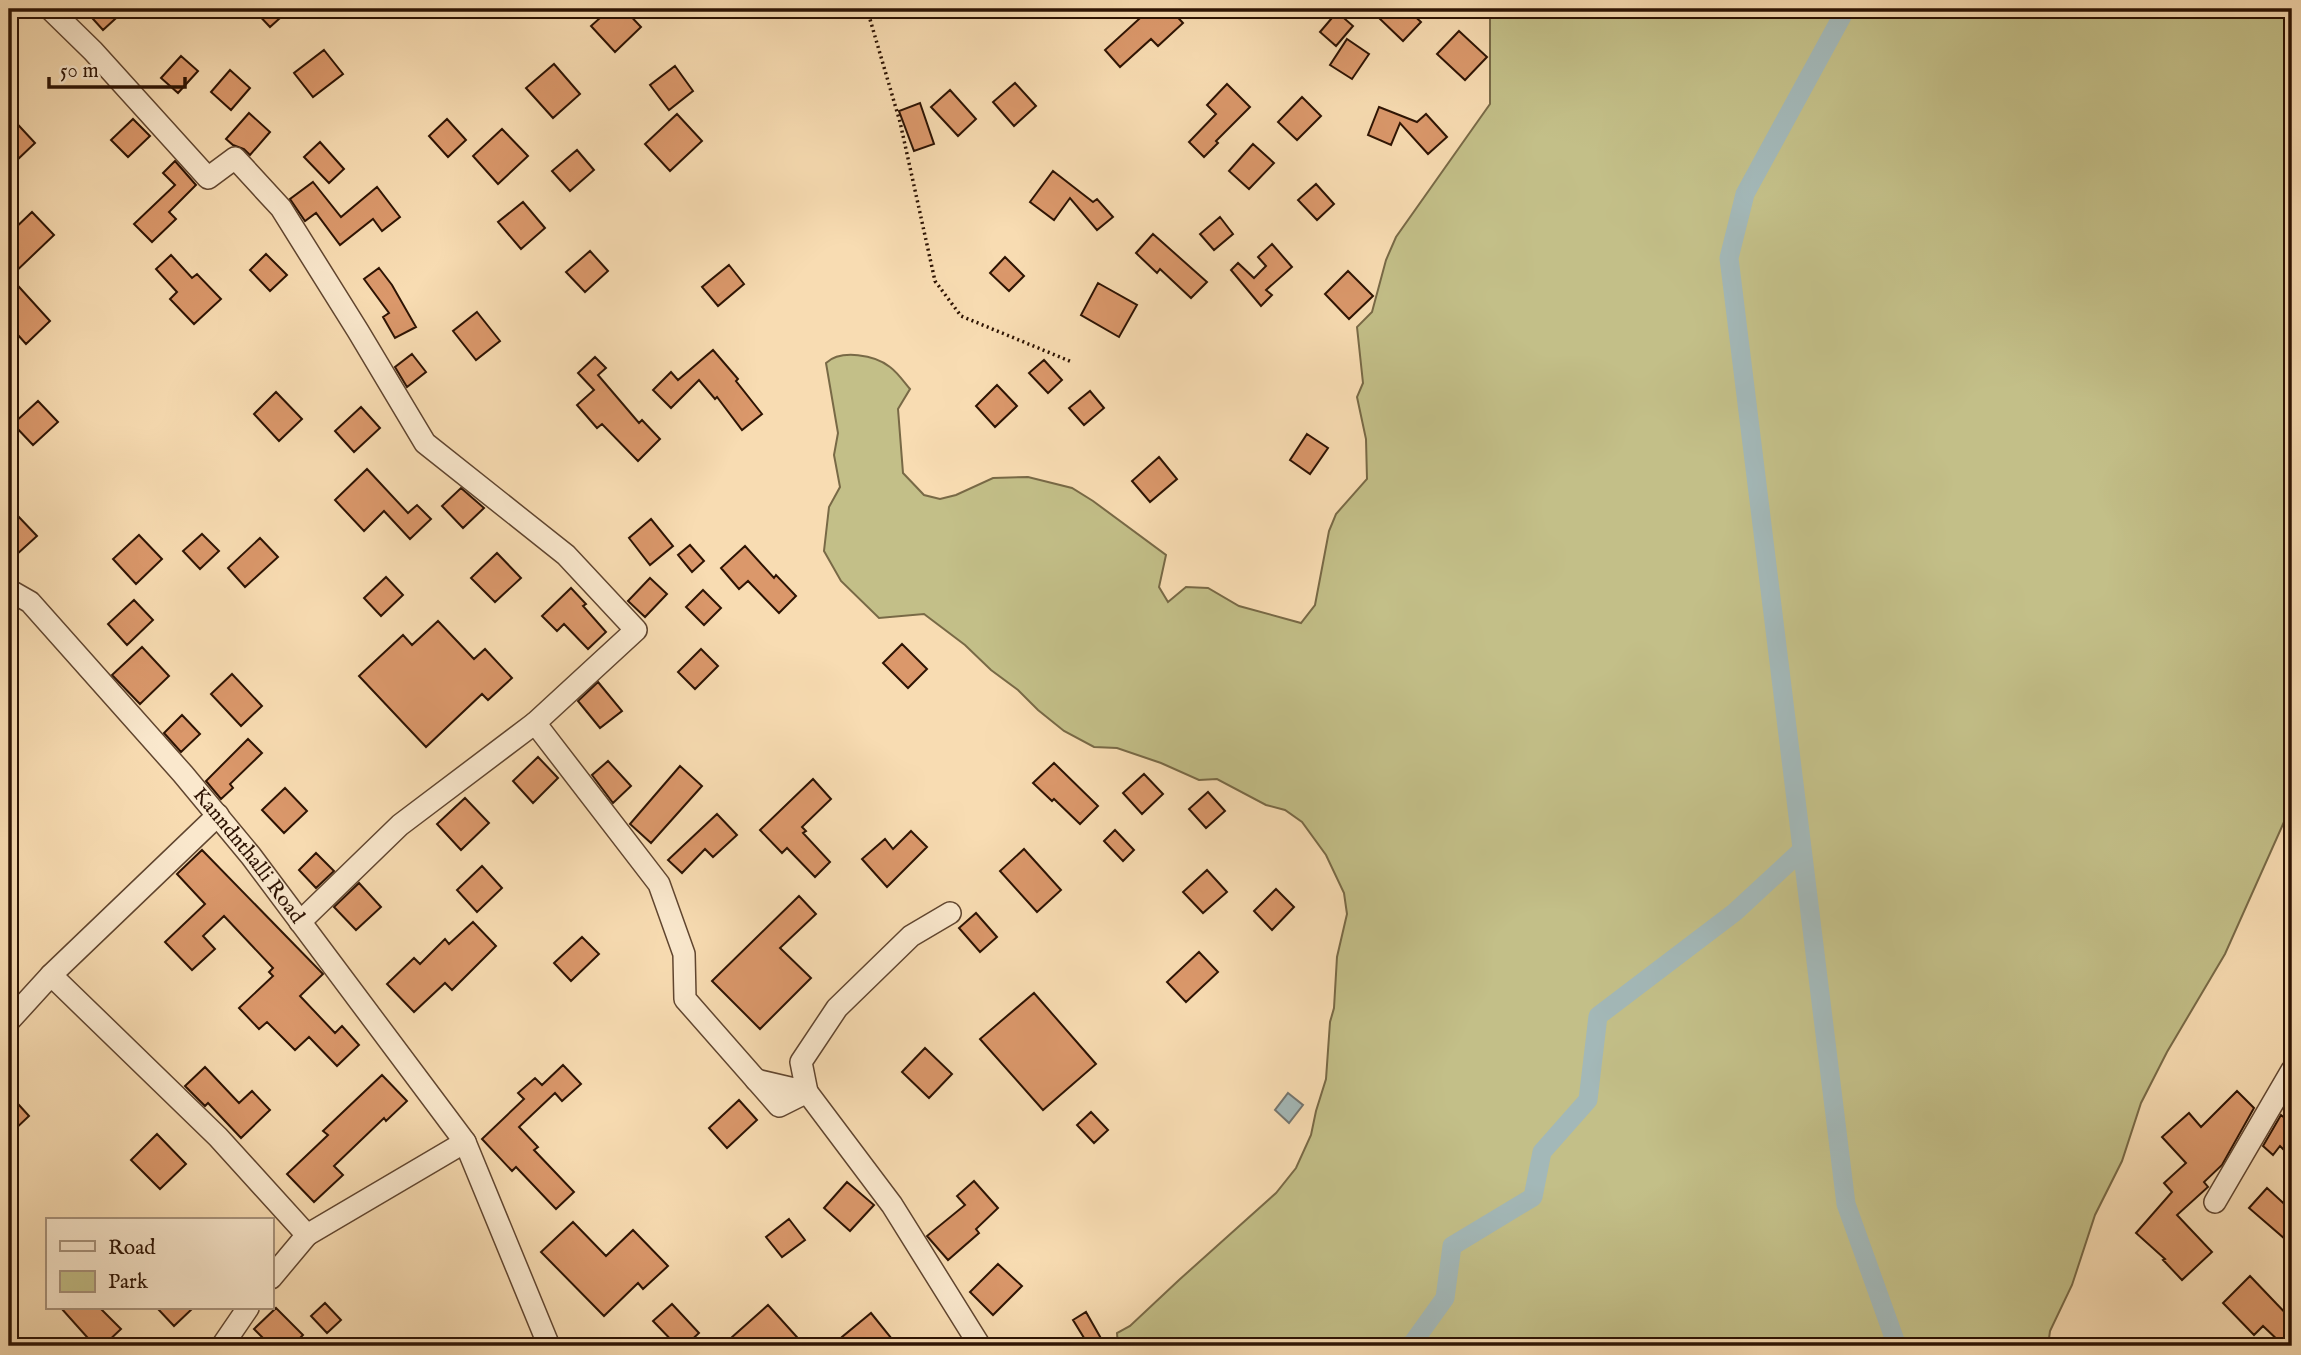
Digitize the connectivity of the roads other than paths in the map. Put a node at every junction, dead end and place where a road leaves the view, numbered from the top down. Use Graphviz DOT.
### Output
graph roads {
  1 [pos="50,9"];
  2 [pos="9,590"];
  3 [pos="535,723"];
  4 [pos="218,815"];
  5 [pos="950,913"];
  6 [pos="300,922"];
  7 [pos="51,975"];
  8 [pos="9,1021"];
  9 [pos="2292,1070"];
  10 [pos="807,1092"];
  11 [pos="466,1142"];
  12 [pos="2216,1202"];
  13 [pos="306,1235"];
  14 [pos="273,1276"];
  15 [pos="247,1310"];
  16 [pos="222,1346"];
  17 [pos="549,1346"];
  18 [pos="980,1346"];
  1 -- 3 [label="street"];
  2 -- 4 [label="street, Kanndnthalli Road"];
  3 -- 6 [label="street"];
  3 -- 10 [label="street"];
  4 -- 6 [label="street, Kanndnthalli Road"];
  4 -- 7 [label="street"];
  5 -- 10 [label="street"];
  6 -- 11 [label="street, Kanndnthalli Road"];
  7 -- 8 [label="street"];
  7 -- 13 [label="street"];
  9 -- 12 [label="street"];
  10 -- 18 [label="street"];
  11 -- 13 [label="street"];
  11 -- 17 [label="street, Kanndnthalli Road"];
  13 -- 14 [label="street"];
  15 -- 16 [label="street"];
}
